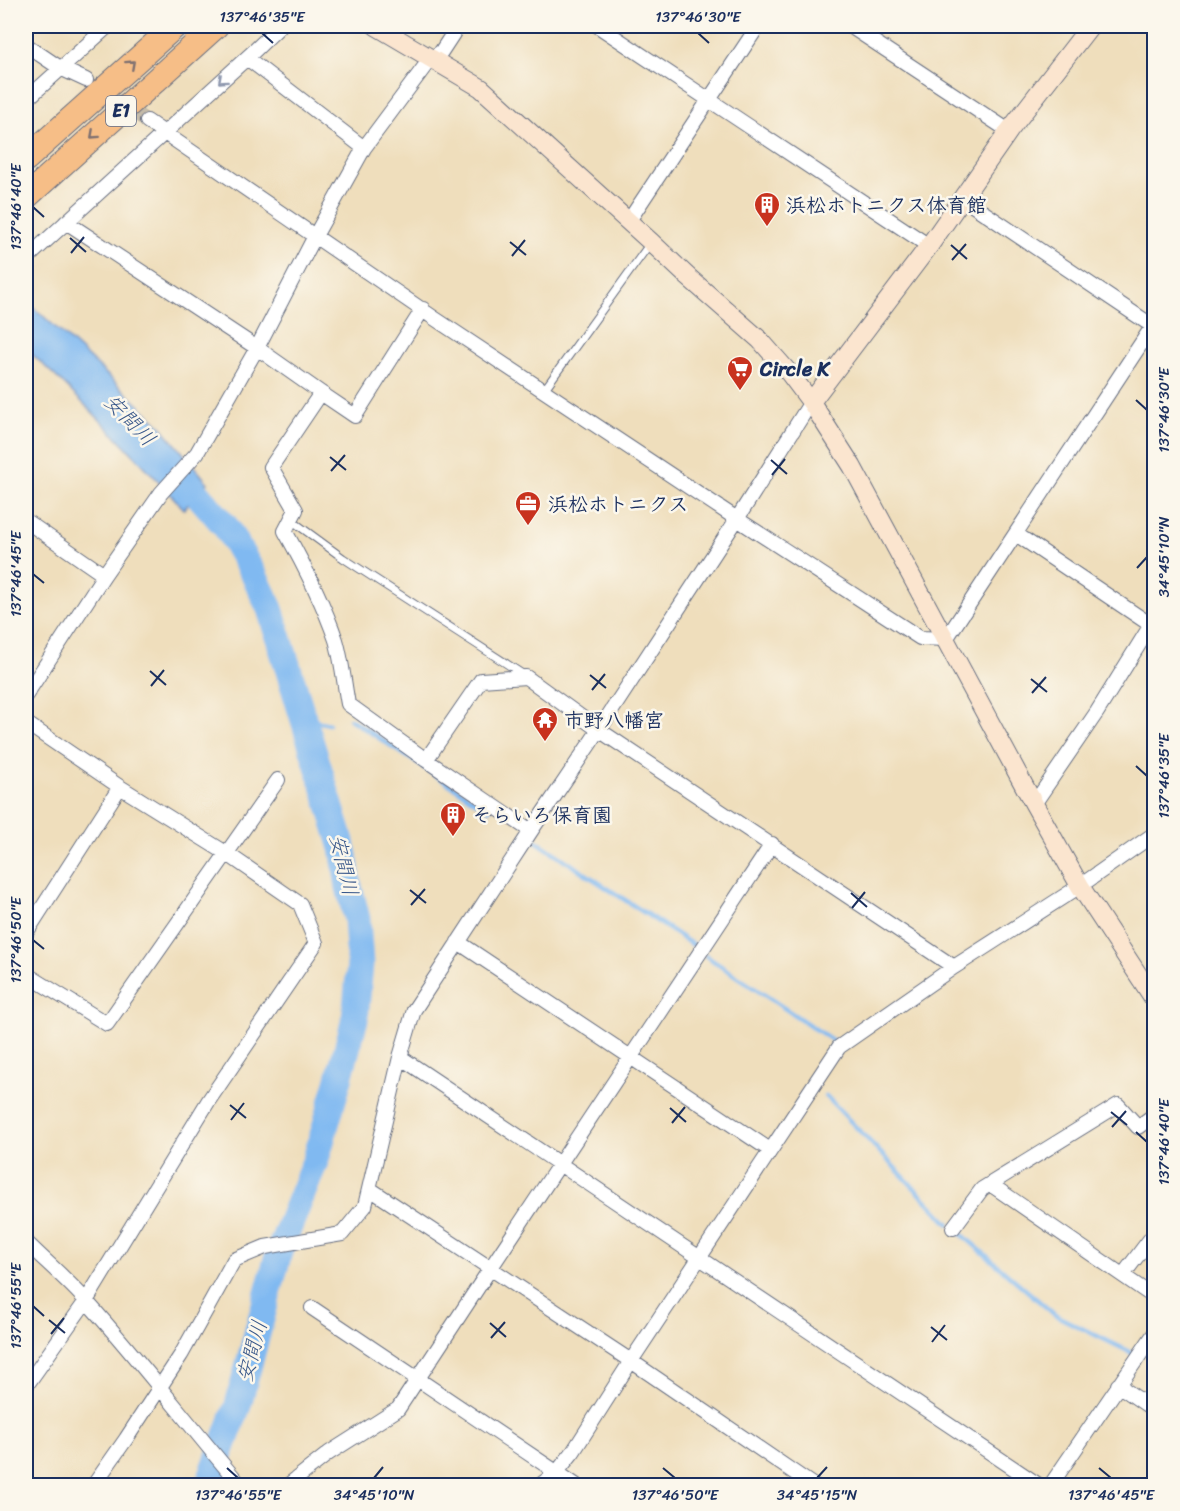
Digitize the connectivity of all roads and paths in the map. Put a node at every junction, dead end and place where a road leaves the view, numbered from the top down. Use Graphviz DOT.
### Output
graph roads {
  1 [pos="108,26"];
  2 [pos="175,26"];
  3 [pos="216,26"];
  4 [pos="280,26"];
  5 [pos="376,26"];
  6 [pos="458,26"];
  7 [pos="598,26"];
  8 [pos="758,26"];
  9 [pos="850,26"];
  10 [pos="1086,27"];
  11 [pos="26,45"];
  12 [pos="431,57"];
  13 [pos="246,58"];
  14 [pos="60,68"];
  15 [pos="86,80"];
  16 [pos="710,99"];
  17 [pos="26,100"];
  18 [pos="147,121"];
  19 [pos="1010,131"];
  20 [pos="164,133"];
  21 [pos="364,148"];
  22 [pos="26,159"];
  23 [pos="26,197"];
  24 [pos="962,198"];
  25 [pos="66,222"];
  26 [pos="628,222"];
  27 [pos="315,236"];
  28 [pos="651,242"];
  29 [pos="929,246"];
  30 [pos="26,259"];
  31 [pos="423,309"];
  32 [pos="1154,326"];
  33 [pos="258,348"];
  34 [pos="543,390"];
  35 [pos="321,393"];
  36 [pos="812,402"];
  37 [pos="737,519"];
  38 [pos="291,520"];
  39 [pos="26,521"];
  40 [pos="1016,534"];
  41 [pos="104,575"];
  42 [pos="1153,626"];
  43 [pos="946,639"];
  44 [pos="526,677"];
  45 [pos="26,695"];
  46 [pos="26,723"];
  47 [pos="599,730"];
  48 [pos="426,760"];
  49 [pos="278,780"];
  50 [pos="120,787"];
  51 [pos="1034,804"];
  52 [pos="531,831"];
  53 [pos="1155,834"];
  54 [pos="772,844"];
  55 [pos="226,853"];
  56 [pos="1080,886"];
  57 [pos="26,933"];
  58 [pos="458,942"];
  59 [pos="954,967"];
  60 [pos="26,974"];
  61 [pos="1155,999"];
  62 [pos="400,1057"];
  63 [pos="631,1057"];
  64 [pos="1155,1115"];
  65 [pos="770,1150"];
  66 [pos="559,1164"];
  67 [pos="990,1184"];
  68 [pos="370,1189"];
  69 [pos="953,1228"];
  70 [pos="1155,1234"];
  71 [pos="26,1242"];
  72 [pos="700,1257"];
  73 [pos="490,1269"];
  74 [pos="1123,1275"];
  75 [pos="1155,1297"];
  76 [pos="86,1301"];
  77 [pos="312,1308"];
  78 [pos="1155,1334"];
  79 [pos="631,1361"];
  80 [pos="417,1380"];
  81 [pos="1118,1385"];
  82 [pos="26,1386"];
  83 [pos="160,1387"];
  84 [pos="1155,1410"];
  85 [pos="557,1472"];
  86 [pos="93,1485"];
  87 [pos="240,1485"];
  88 [pos="287,1485"];
  89 [pos="539,1485"];
  90 [pos="577,1485"];
  91 [pos="814,1485"];
  92 [pos="1040,1485"];
  93 [pos="1050,1485"];
  1 -- 14 [label="street"];
  22 -- 2 [label="highway, E1, one-way"];
  3 -- 23 [label="highway, E1, one-way"];
  4 -- 13 [label="street"];
  5 -- 12 [label="street"];
  6 -- 12 [label="street"];
  7 -- 16 [label="street"];
  8 -- 16 [label="street"];
  9 -- 19 [label="street"];
  10 -- 19 [label="street"];
  11 -- 14 [label="street"];
  12 -- 21 [label="street"];
  12 -- 26 [label="street"];
  13 -- 20 [label="street, one-way"];
  13 -- 21 [label="street"];
  14 -- 15 [label="street"];
  14 -- 17 [label="street"];
  16 -- 26 [label="street"];
  16 -- 29 [label="street"];
  18 -- 20 [label="street"];
  19 -- 24 [label="street"];
  20 -- 25 [label="street"];
  20 -- 27 [label="street"];
  21 -- 27 [label="street"];
  24 -- 29 [label="street"];
  24 -- 32 [label="street"];
  25 -- 30 [label="street"];
  25 -- 33 [label="street"];
  26 -- 28 [label="street"];
  27 -- 31 [label="street"];
  27 -- 33 [label="street"];
  28 -- 34 [label="lane"];
  28 -- 36 [label="street"];
  29 -- 36 [label="street"];
  31 -- 34 [label="street"];
  31 -- 35 [label="street"];
  32 -- 40 [label="street"];
  33 -- 35 [label="street"];
  33 -- 41 [label="street"];
  34 -- 37 [label="street"];
  35 -- 38 [label="street"];
  36 -- 37 [label="street"];
  36 -- 43 [label="street"];
  37 -- 43 [label="street"];
  37 -- 47 [label="street"];
  38 -- 44 [label="lane"];
  38 -- 48 [label="street"];
  39 -- 41 [label="street"];
  40 -- 42 [label="street"];
  40 -- 43 [label="street"];
  41 -- 45 [label="street"];
  42 -- 51 [label="street"];
  43 -- 51 [label="street"];
  44 -- 47 [label="street"];
  44 -- 48 [label="street"];
  46 -- 50 [label="street"];
  47 -- 52 [label="street"];
  47 -- 54 [label="street"];
  48 -- 52 [label="street"];
  49 -- 55 [label="street"];
  50 -- 55 [label="street"];
  50 -- 57 [label="street"];
  51 -- 56 [label="street"];
  52 -- 58 [label="street"];
  53 -- 56 [label="street"];
  54 -- 59 [label="street"];
  54 -- 63 [label="street"];
  55 -- 60 [label="street"];
  55 -- 76 [label="street"];
  56 -- 59 [label="street"];
  56 -- 61 [label="street"];
  58 -- 62 [label="street"];
  58 -- 63 [label="street"];
  59 -- 65 [label="street"];
  62 -- 66 [label="street"];
  62 -- 68 [label="street"];
  63 -- 65 [label="street"];
  63 -- 66 [label="street"];
  64 -- 67 [label="street"];
  65 -- 72 [label="street"];
  66 -- 72 [label="street"];
  66 -- 73 [label="street"];
  67 -- 69 [label="street"];
  67 -- 74 [label="street"];
  68 -- 73 [label="street"];
  68 -- 83 [label="street"];
  70 -- 74 [label="street"];
  71 -- 76 [label="street"];
  72 -- 79 [label="street"];
  72 -- 92 [label="street"];
  73 -- 79 [label="street"];
  73 -- 80 [label="street"];
  74 -- 75 [label="street"];
  76 -- 82 [label="street"];
  76 -- 83 [label="street"];
  77 -- 80 [label="street"];
  78 -- 81 [label="street"];
  79 -- 85 [label="street"];
  79 -- 91 [label="street"];
  80 -- 85 [label="street"];
  80 -- 88 [label="street"];
  81 -- 84 [label="street"];
  81 -- 93 [label="street"];
  83 -- 86 [label="street"];
  83 -- 87 [label="street"];
  85 -- 89 [label="street"];
  85 -- 90 [label="street"];
}
